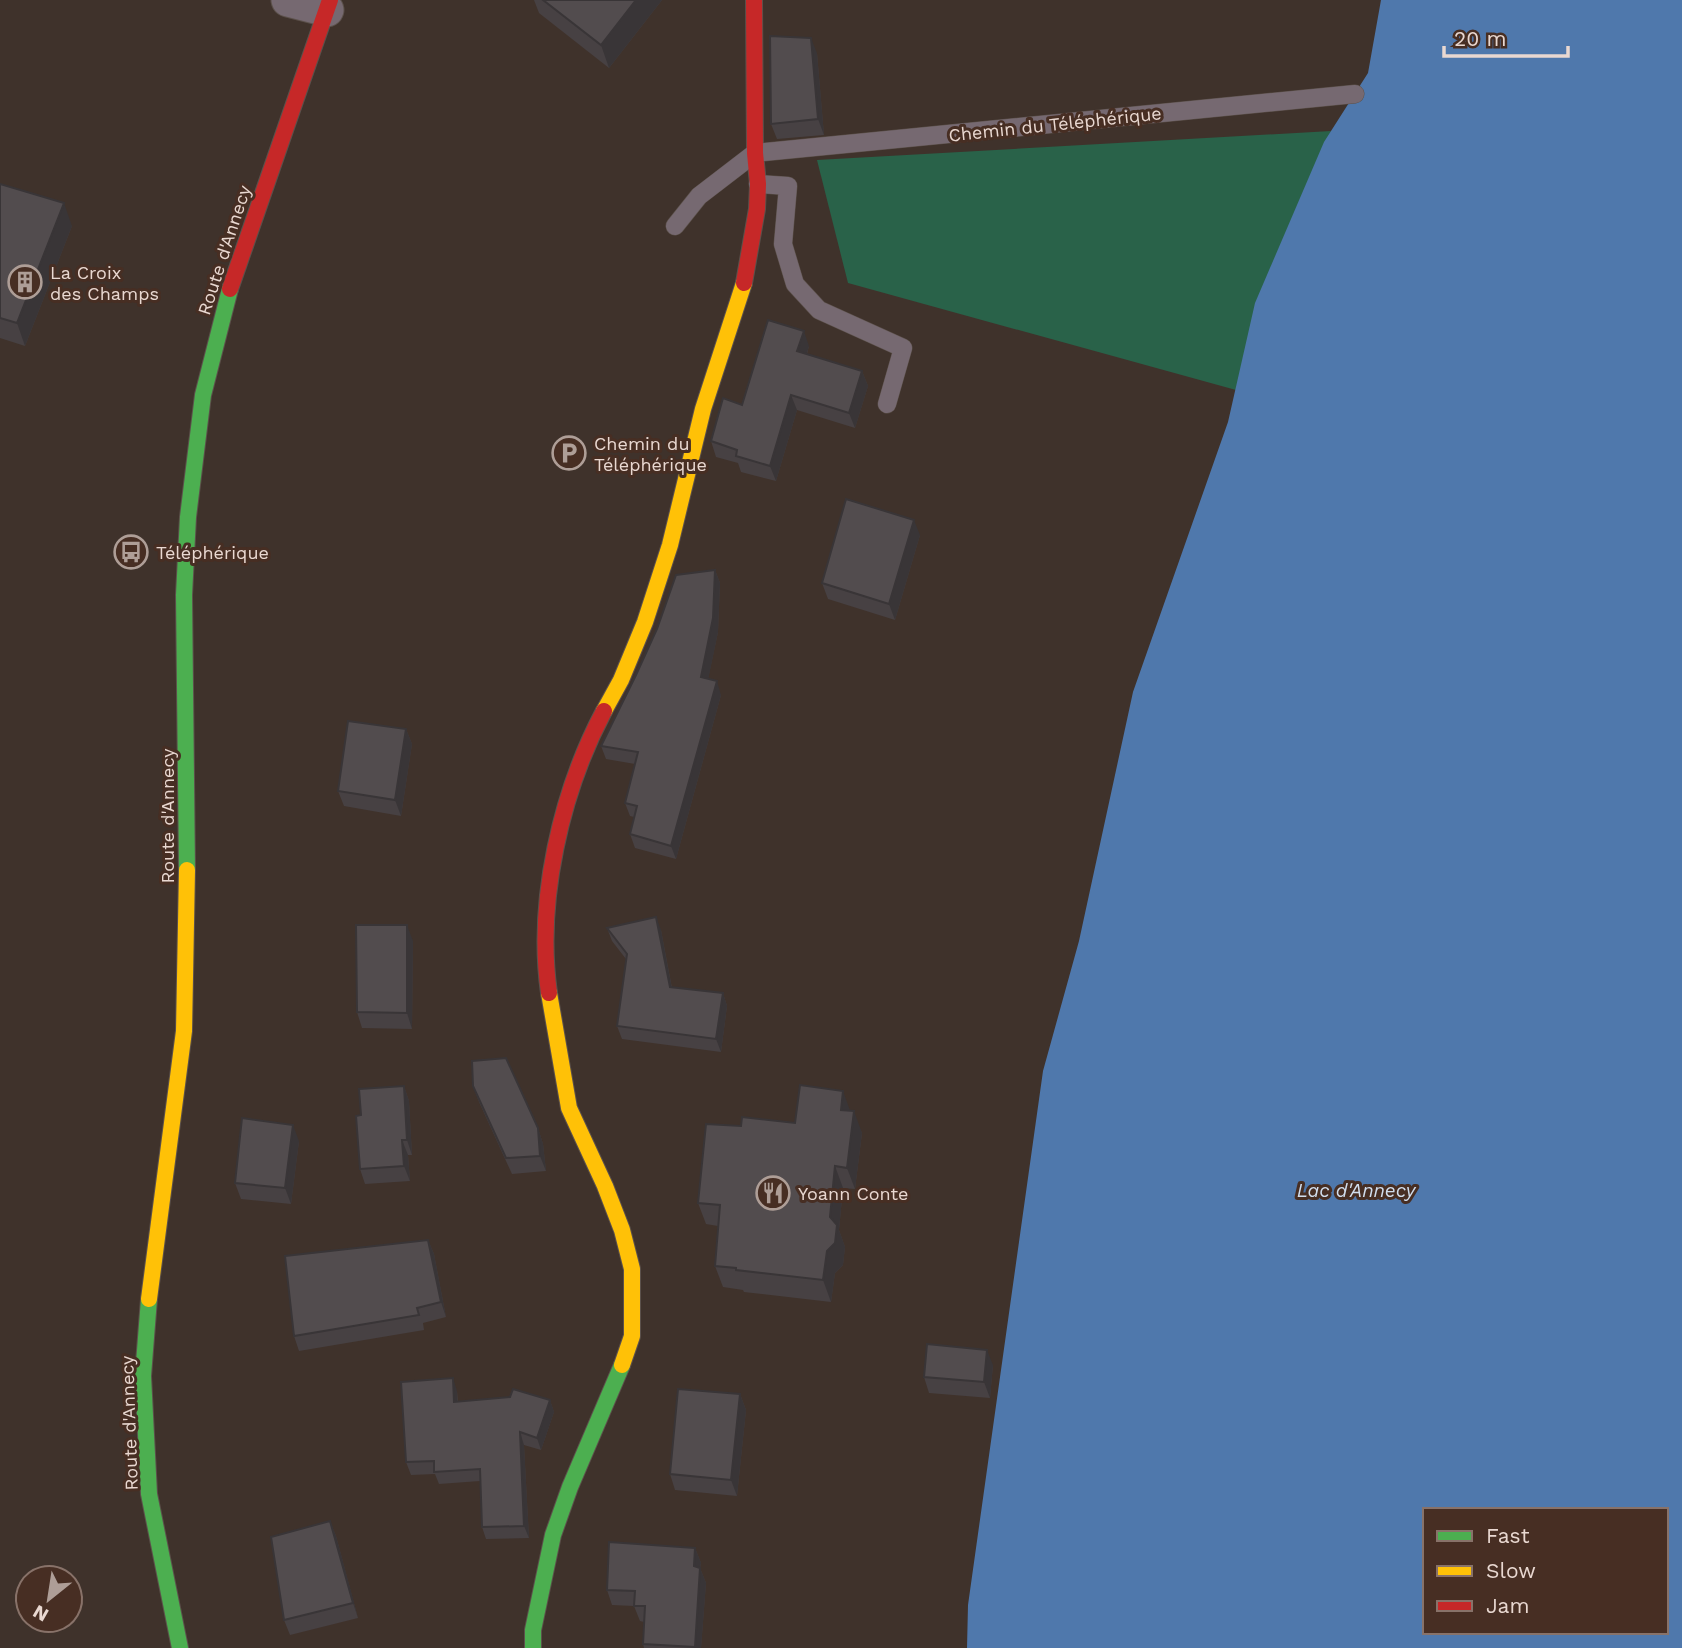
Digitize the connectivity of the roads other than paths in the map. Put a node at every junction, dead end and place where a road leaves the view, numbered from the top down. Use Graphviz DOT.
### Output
graph roads {
  1 [pos="288,0"];
  2 [pos="754,0"];
  3 [pos="328,5"];
  4 [pos="1355,94"];
  5 [pos="755,153"];
  6 [pos="758,184"];
  7 [pos="675,226"];
  8 [pos="887,404"];
  9 [pos="180,1648"];
  10 [pos="533,1648"];
  1 -- 3 [label="street"];
  2 -- 5 [label="street"];
  3 -- 9 [label="street, Route d'Annecy"];
  4 -- 5 [label="lane, Chemin du Téléphérique"];
  5 -- 6 [label="street"];
  5 -- 7 [label="lane"];
  6 -- 8 [label="lane"];
  6 -- 10 [label="street"];
}
